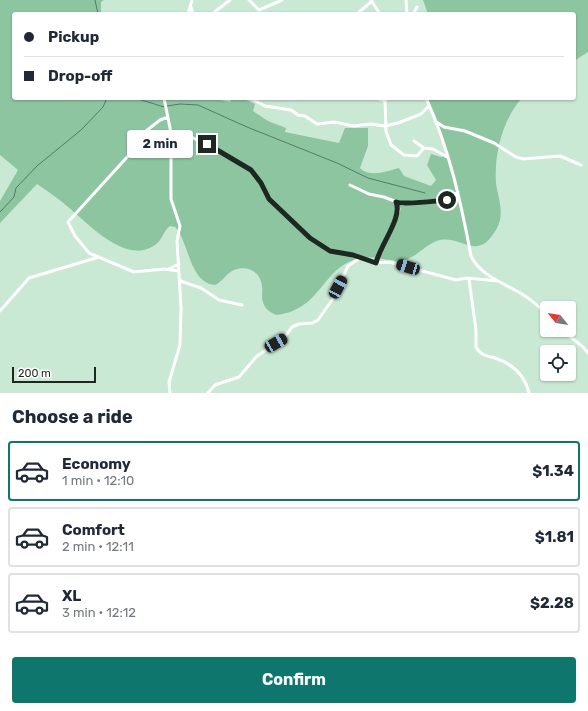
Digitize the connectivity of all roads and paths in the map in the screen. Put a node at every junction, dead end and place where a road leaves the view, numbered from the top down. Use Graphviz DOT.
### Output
graph roads {
  1 [pos="192,0"];
  2 [pos="230,0"];
  3 [pos="249,0"];
  4 [pos="282,0"];
  5 [pos="406,0"];
  6 [pos="372,1"];
  7 [pos="191,7"];
  8 [pos="417,7"];
  9 [pos="189,12"];
  10 [pos="192,12"];
  11 [pos="215,12"];
  12 [pos="359,12"];
  13 [pos="379,12"];
  14 [pos="407,12"];
  15 [pos="414,12"];
  16 [pos="164,100"];
  17 [pos="254,100"];
  18 [pos="386,100"];
  19 [pos="427,100"];
  20 [pos="430,106"];
  21 [pos="168,117"];
  22 [pos="435,121"];
  23 [pos="385,126"];
  24 [pos="171,133"];
  25 [pos="414,141"];
  26 [pos="424,148"];
  27 [pos="447,157"];
  28 [pos="581,165"];
  29 [pos="350,185"];
  30 [pos="458,192"];
  31 [pos="396,202"];
  32 [pos="99,257"];
  33 [pos="360,258"];
  34 [pos="376,263"];
  35 [pos="179,264"];
  36 [pos="169,269"];
  37 [pos="179,271"];
  38 [pos="469,279"];
  39 [pos="180,280"];
  40 [pos="498,281"];
  41 [pos="242,305"];
  42 [pos="540,308"];
  43 [pos="0,311"];
  44 [pos="571,337"];
  45 [pos="588,353"];
  46 [pos="170,393"];
  47 [pos="208,393"];
  48 [pos="529,393"];
  1 -- 7 [label="street"];
  2 -- 11 [label="street"];
  3 -- 4 [label="street"];
  5 -- 14 [label="street"];
  6 -- 12 [label="street"];
  6 -- 13 [label="street"];
  7 -- 9 [label="street"];
  7 -- 10 [label="street"];
  8 -- 15 [label="street"];
  16 -- 21 [label="street"];
  17 -- 23 [label="street"];
  18 -- 23 [label="street"];
  19 -- 20 [label="street"];
  20 -- 22 [label="street"];
  20 -- 23 [label="street"];
  21 -- 24 [label="street"];
  21 -- 32 [label="street"];
  22 -- 27 [label="street"];
  22 -- 28 [label="street"];
  23 -- 26 [label="street"];
  24 -- 33 [label="street"];
  24 -- 35 [label="street"];
  25 -- 26 [label="street"];
  26 -- 27 [label="street"];
  27 -- 30 [label="street"];
  29 -- 31 [label="street"];
  30 -- 31 [label="street"];
  30 -- 40 [label="street"];
  31 -- 34 [label="street"];
  32 -- 36 [label="street"];
  32 -- 43 [label="street"];
  33 -- 34 [label="street"];
  33 -- 47 [label="street"];
  34 -- 38 [label="street"];
  35 -- 36 [label="street"];
  35 -- 37 [label="street"];
  36 -- 37 [label="street"];
  37 -- 39 [label="street"];
  38 -- 40 [label="street"];
  38 -- 48 [label="street"];
  39 -- 41 [label="street"];
  39 -- 46 [label="street"];
  40 -- 42 [label="street"];
  44 -- 45 [label="street"];
}
